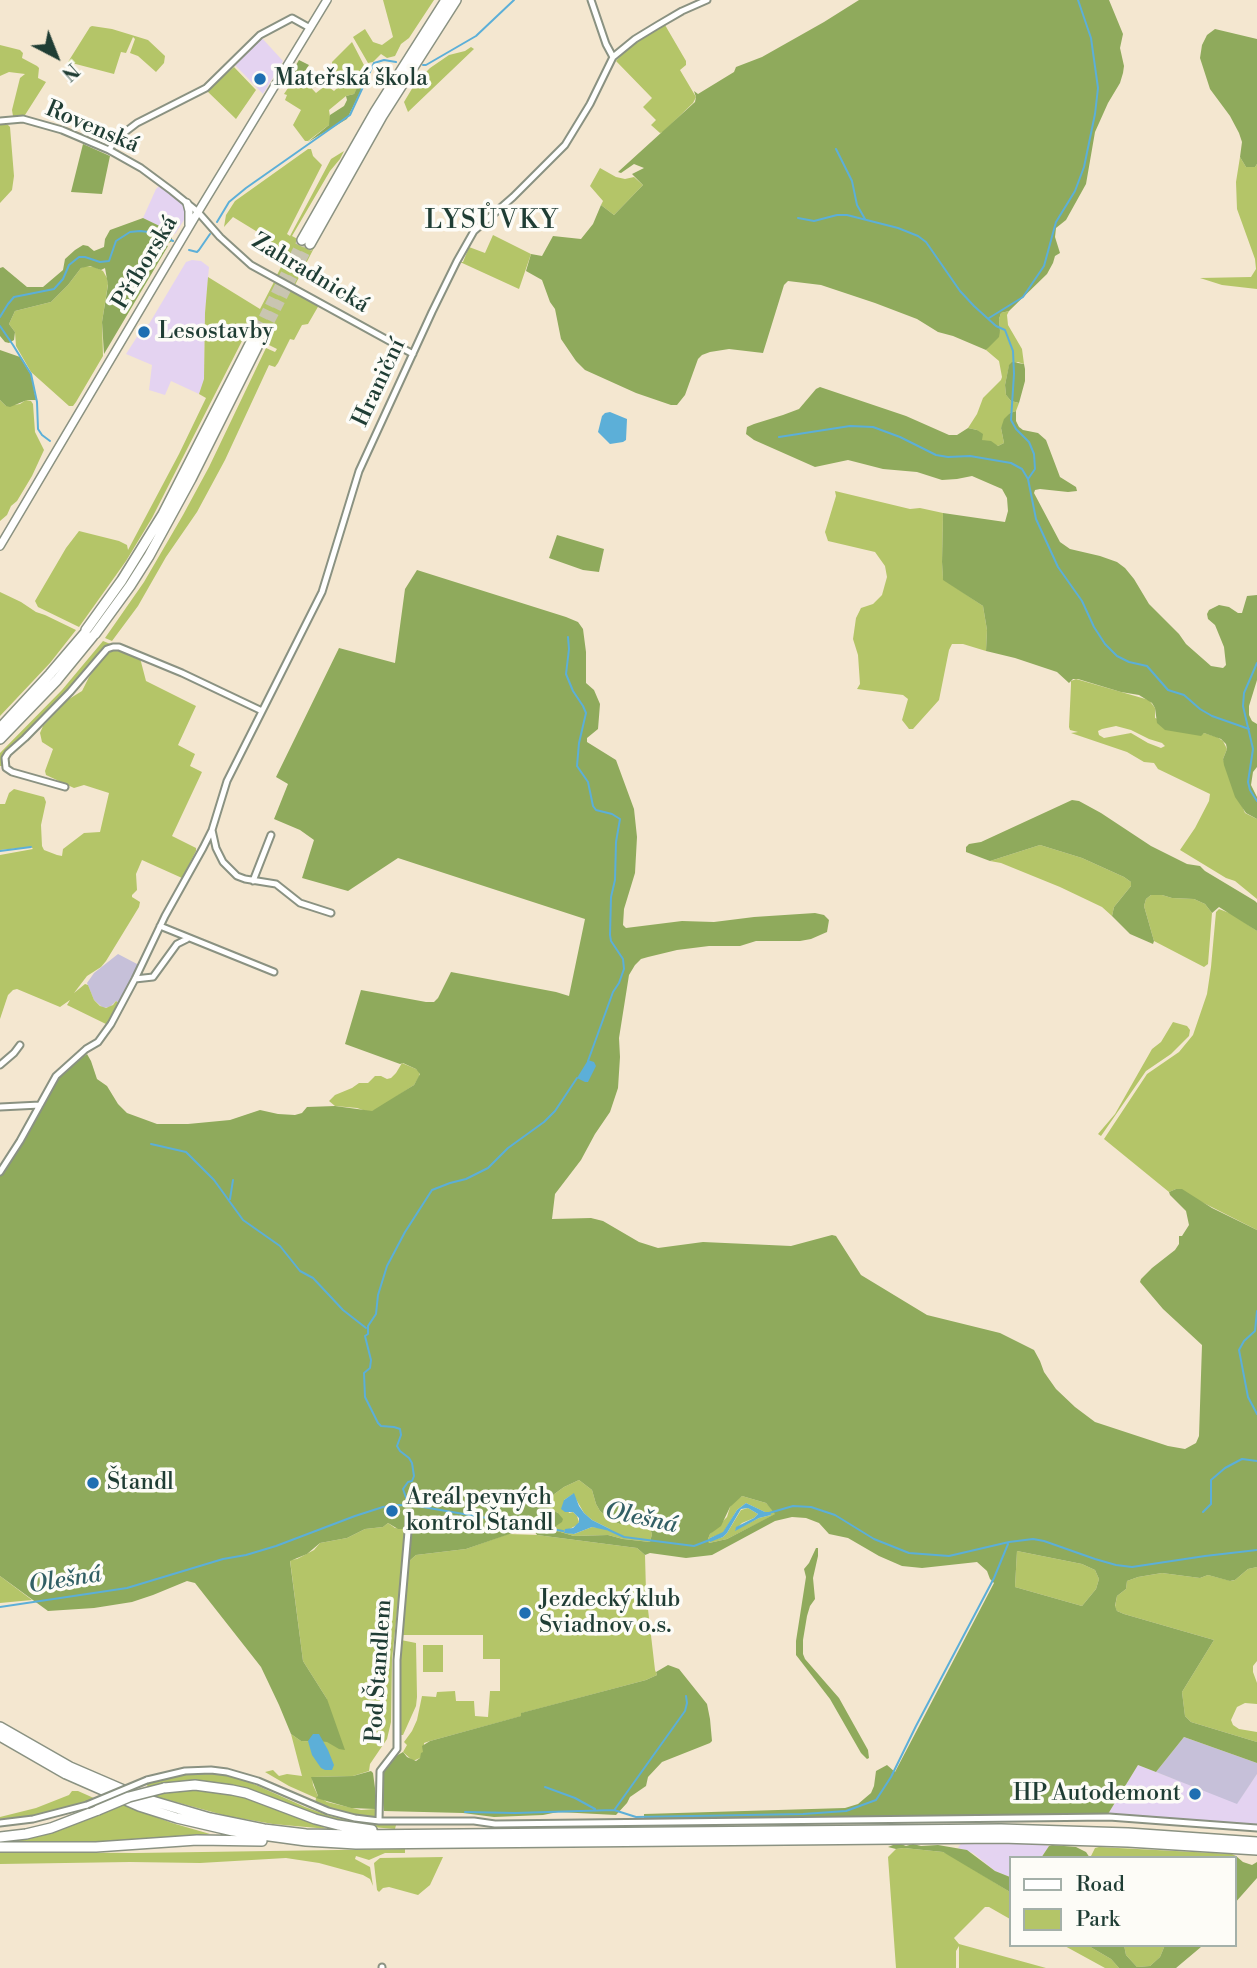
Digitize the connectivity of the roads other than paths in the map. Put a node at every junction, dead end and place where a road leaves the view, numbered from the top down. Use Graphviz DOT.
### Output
graph roads {
  1 [pos="327,0"];
  2 [pos="446,0"];
  3 [pos="456,0"];
  4 [pos="592,0"];
  5 [pos="707,0"];
  6 [pos="310,28"];
  7 [pos="612,57"];
  8 [pos="0,121"];
  9 [pos="109,150"];
  10 [pos="187,203"];
  11 [pos="198,212"];
  12 [pos="188,229"];
  13 [pos="254,343"];
  14 [pos="413,354"];
  15 [pos="0,546"];
  16 [pos="90,633"];
  17 [pos="262,711"];
  18 [pos="0,729"];
  19 [pos="0,739"];
  20 [pos="65,787"];
  21 [pos="212,830"];
  22 [pos="271,835"];
  23 [pos="253,881"];
  24 [pos="331,913"];
  25 [pos="160,926"];
  26 [pos="188,938"];
  27 [pos="274,972"];
  28 [pos="135,979"];
  29 [pos="20,1045"];
  30 [pos="0,1065"];
  31 [pos="40,1105"];
  32 [pos="0,1107"];
  33 [pos="0,1172"];
  34 [pos="409,1520"];
  35 [pos="0,1727"];
  36 [pos="0,1736"];
  37 [pos="379,1821"];
  38 [pos="0,1824"];
  39 [pos="1257,1828"];
  40 [pos="430,1835"];
  41 [pos="0,1837"];
  42 [pos="306,1841"];
  43 [pos="1257,1842"];
  44 [pos="0,1847"];
  45 [pos="1257,1850"];
  1 -- 6 [label="main road, Příborská"];
  2 -- 3 [label="highway"];
  4 -- 7 [label="street"];
  5 -- 7 [label="street"];
  6 -- 9 [label="street"];
  6 -- 11 [label="main road, Příborská"];
  7 -- 14 [label="street, Hraniční"];
  8 -- 9 [label="street, Rovenská"];
  9 -- 10 [label="street, Rovenská"];
  10 -- 11 [label="street, Rovenská"];
  10 -- 12 [label="main road"];
  11 -- 12 [label="main road, Příborská"];
  11 -- 14 [label="street, Zahradnická"];
  12 -- 15 [label="main road, Příborská"];
  13 -- 16 [label="highway"];
  14 -- 17 [label="street, Hraniční"];
  16 -- 18 [label="highway"];
  16 -- 19 [label="highway"];
  17 -- 20 [label="street"];
  17 -- 21 [label="street, Hraniční"];
  21 -- 23 [label="street"];
  21 -- 25 [label="street"];
  22 -- 23 [label="street"];
  23 -- 24 [label="street"];
  25 -- 26 [label="street"];
  25 -- 28 [label="street"];
  26 -- 27 [label="street"];
  26 -- 28 [label="street"];
  28 -- 31 [label="street"];
  29 -- 30 [label="street"];
  31 -- 32 [label="street"];
  31 -- 33 [label="street"];
  34 -- 37 [label="street, Pod Štandlem"];
  35 -- 40 [label="highway"];
  36 -- 42 [label="highway"];
  37 -- 38 [label="street, bridge"];
  37 -- 39 [label="street"];
  40 -- 41 [label="highway, bridge"];
  40 -- 43 [label="highway"];
  42 -- 44 [label="highway"];
  42 -- 45 [label="highway"];
}
